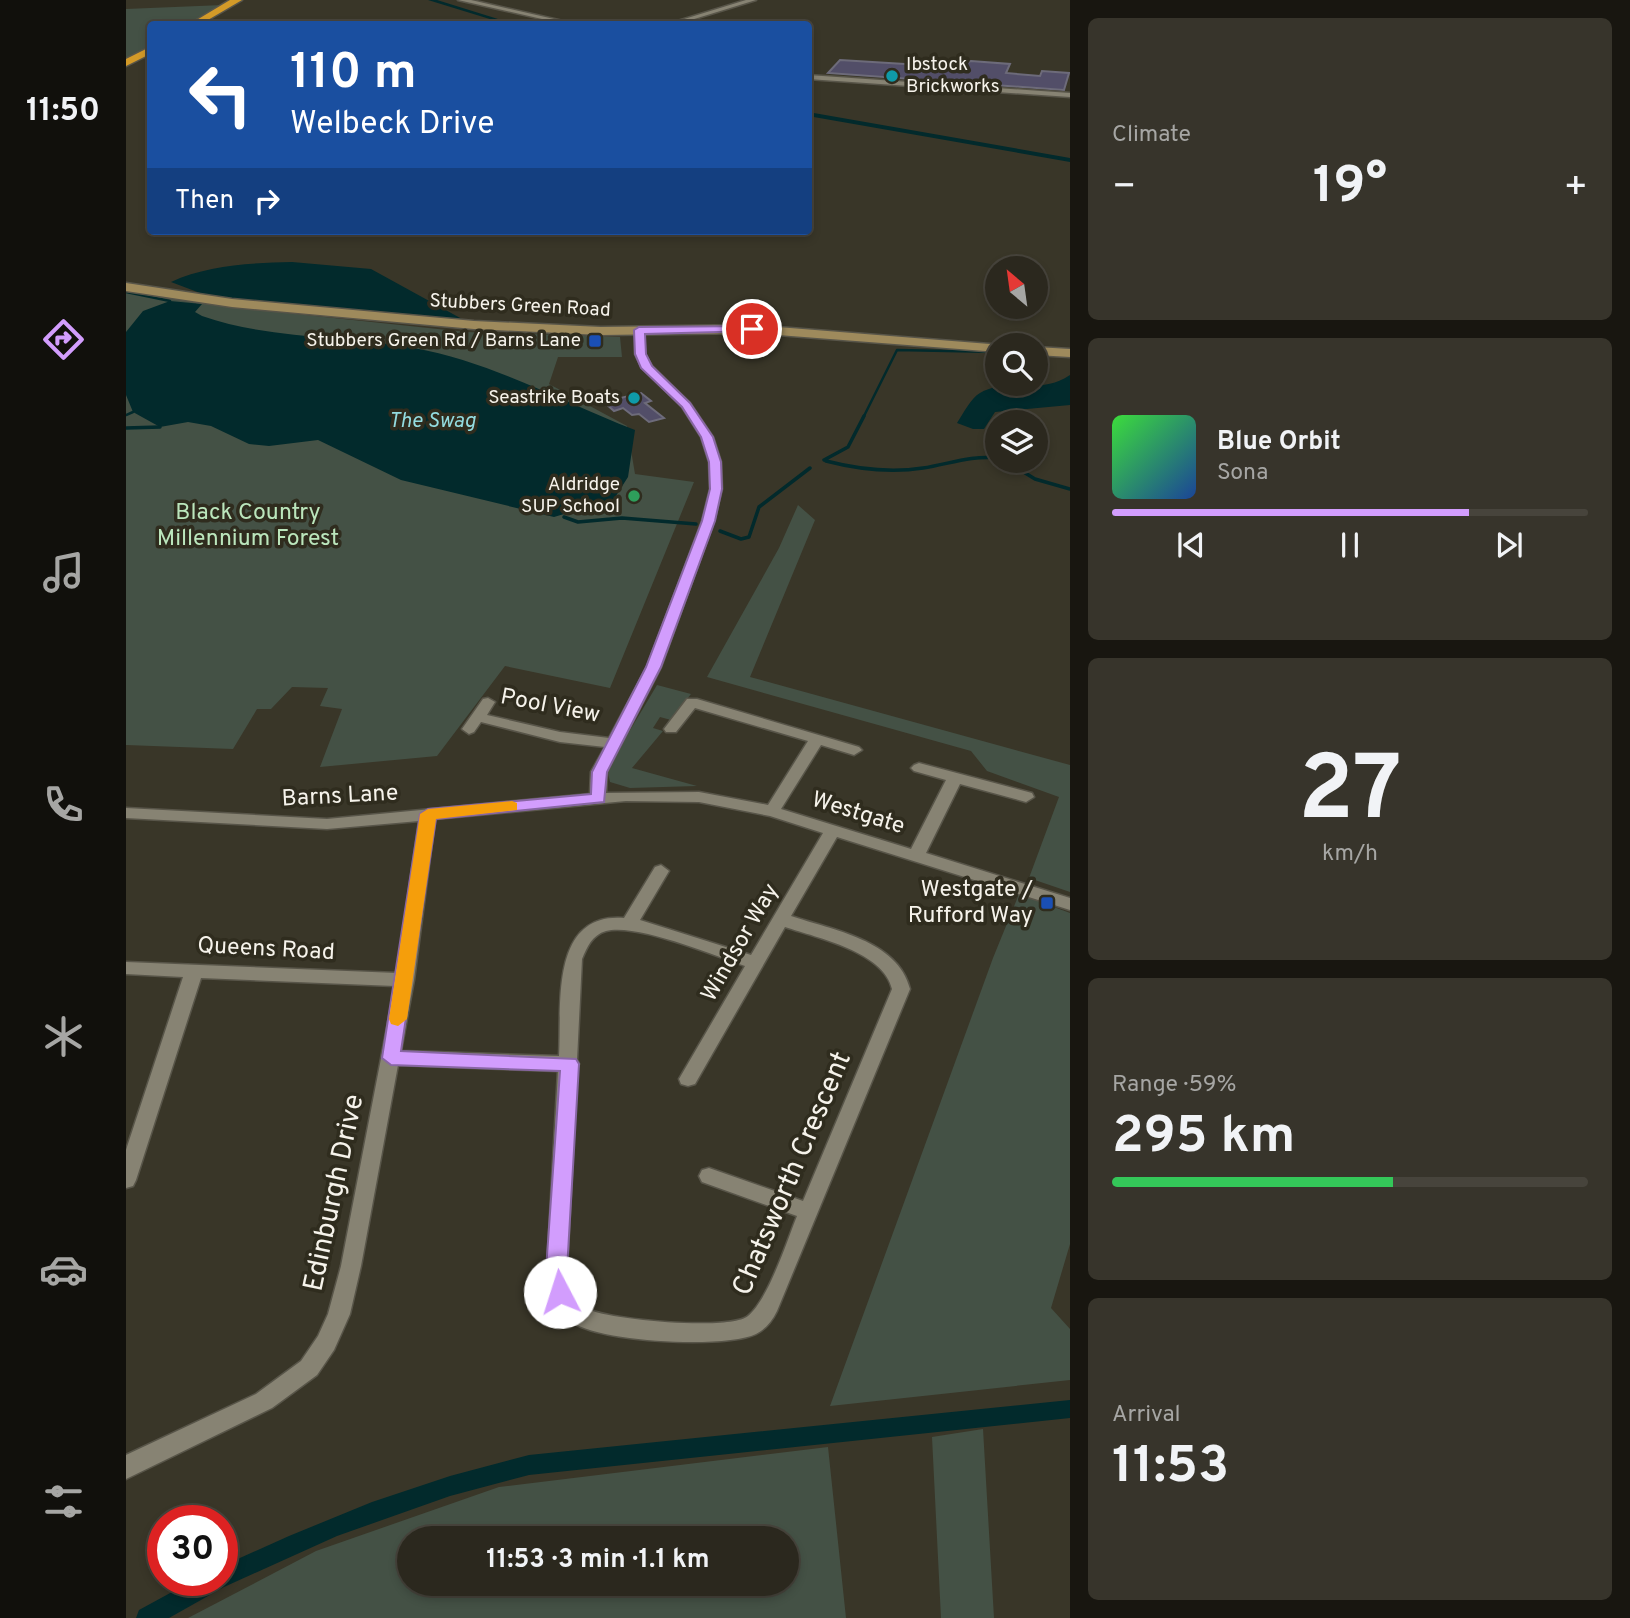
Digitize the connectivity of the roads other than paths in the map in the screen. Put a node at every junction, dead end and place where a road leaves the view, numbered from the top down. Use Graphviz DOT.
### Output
graph roads {
  1 [pos="237,0"];
  2 [pos="461,0"];
  3 [pos="753,0"];
  4 [pos="200,21"];
  5 [pos="558,21"];
  6 [pos="681,21"];
  7 [pos="147,52"];
  8 [pos="126,63"];
  9 [pos="812,78"];
  10 [pos="1070,95"];
  11 [pos="126,287"];
  12 [pos="639,330"];
  13 [pos="985,347"];
  14 [pos="1048,352"];
  15 [pos="1070,353"];
  16 [pos="488,702"];
  17 [pos="671,729"];
  18 [pos="817,739"];
  19 [pos="613,743"];
  20 [pos="854,750"];
  21 [pos="919,768"];
  22 [pos="955,778"];
  23 [pos="626,796"];
  24 [pos="1026,797"];
  25 [pos="598,798"];
  26 [pos="772,811"];
  27 [pos="126,813"];
  28 [pos="428,814"];
  29 [pos="833,830"];
  30 [pos="916,856"];
  31 [pos="660,871"];
  32 [pos="1070,904"];
  33 [pos="781,919"];
  34 [pos="629,922"];
  35 [pos="756,963"];
  36 [pos="126,968"];
  37 [pos="194,971"];
  38 [pos="405,980"];
  39 [pos="391,1058"];
  40 [pos="570,1064"];
  41 [pos="688,1079"];
  42 [pos="709,1176"];
  43 [pos="126,1180"];
  44 [pos="808,1211"];
  45 [pos="126,1468"];
  1 -- 4 [label="highway"];
  2 -- 5 [label="street"];
  3 -- 6 [label="street"];
  7 -- 8 [label="highway"];
  9 -- 10 [label="street"];
  11 -- 12 [label="street, Stubbers Green Road"];
  12 -- 13 [label="street, Stubbers Green Road"];
  12 -- 19 [label="street"];
  14 -- 15 [label="street"];
  16 -- 19 [label="street, Pool View"];
  17 -- 18 [label="street"];
  18 -- 20 [label="street"];
  18 -- 26 [label="street"];
  19 -- 25 [label="street"];
  21 -- 22 [label="street"];
  22 -- 24 [label="street"];
  22 -- 30 [label="street"];
  23 -- 25 [label="street, Barns Lane"];
  23 -- 26 [label="street, Westgate"];
  25 -- 28 [label="street, Barns Lane"];
  26 -- 29 [label="street, Westgate"];
  27 -- 28 [label="street, Barns Lane"];
  28 -- 38 [label="street, Edinburgh Drive"];
  29 -- 30 [label="street, Westgate"];
  29 -- 33 [label="street, Windsor Way"];
  30 -- 32 [label="street, Westgate"];
  31 -- 34 [label="street"];
  33 -- 35 [label="street, Windsor Way"];
  33 -- 44 [label="street, Chatsworth Crescent"];
  34 -- 35 [label="street, Chatsworth Crescent"];
  34 -- 40 [label="street, Chatsworth Crescent"];
  35 -- 41 [label="street, Windsor Way"];
  36 -- 37 [label="street, Queens Road"];
  37 -- 38 [label="street, Queens Road"];
  37 -- 43 [label="street"];
  38 -- 39 [label="street, Edinburgh Drive"];
  39 -- 40 [label="street"];
  39 -- 45 [label="street, Edinburgh Drive"];
  40 -- 44 [label="street, Chatsworth Crescent"];
  42 -- 44 [label="street"];
}
